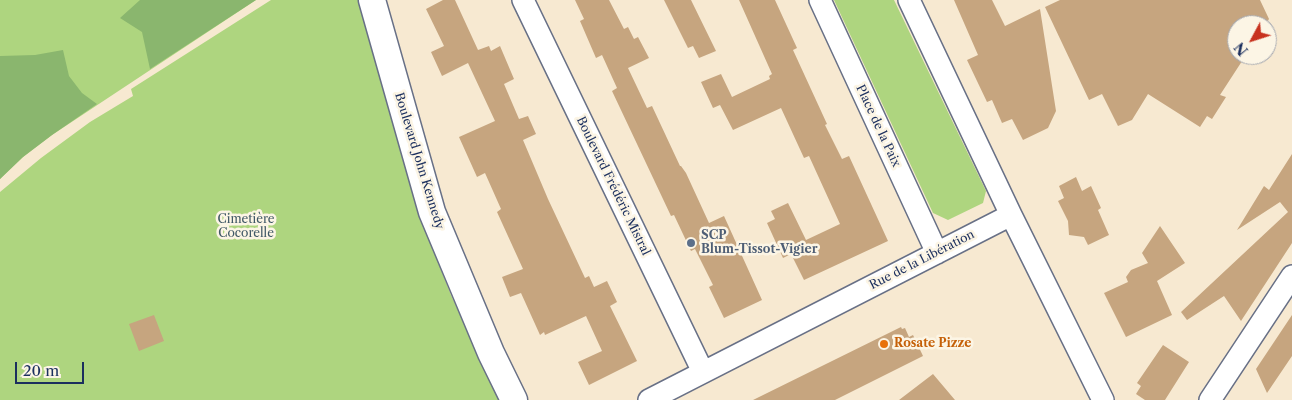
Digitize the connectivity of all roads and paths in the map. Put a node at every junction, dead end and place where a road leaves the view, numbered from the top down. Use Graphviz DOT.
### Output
graph roads {
  1 [pos="372,0"];
  2 [pos="522,0"];
  3 [pos="820,0"];
  4 [pos="909,0"];
  5 [pos="1011,215"];
  6 [pos="936,253"];
  7 [pos="1292,276"];
  8 [pos="703,372"];
  9 [pos="514,400"];
  10 [pos="649,400"];
  11 [pos="1103,400"];
  12 [pos="1210,400"];
  1 -- 9 [label="street, Boulevard John Kennedy"];
  2 -- 8 [label="street, Boulevard Frédéric Mistral"];
  3 -- 6 [label="street, Place de la Paix"];
  4 -- 5 [label="street"];
  5 -- 6 [label="street, Rue de la Libération"];
  5 -- 11 [label="street"];
  6 -- 8 [label="street, Rue de la Libération"];
  7 -- 12 [label="street"];
  8 -- 10 [label="street, Rue de la Libération"];
}
